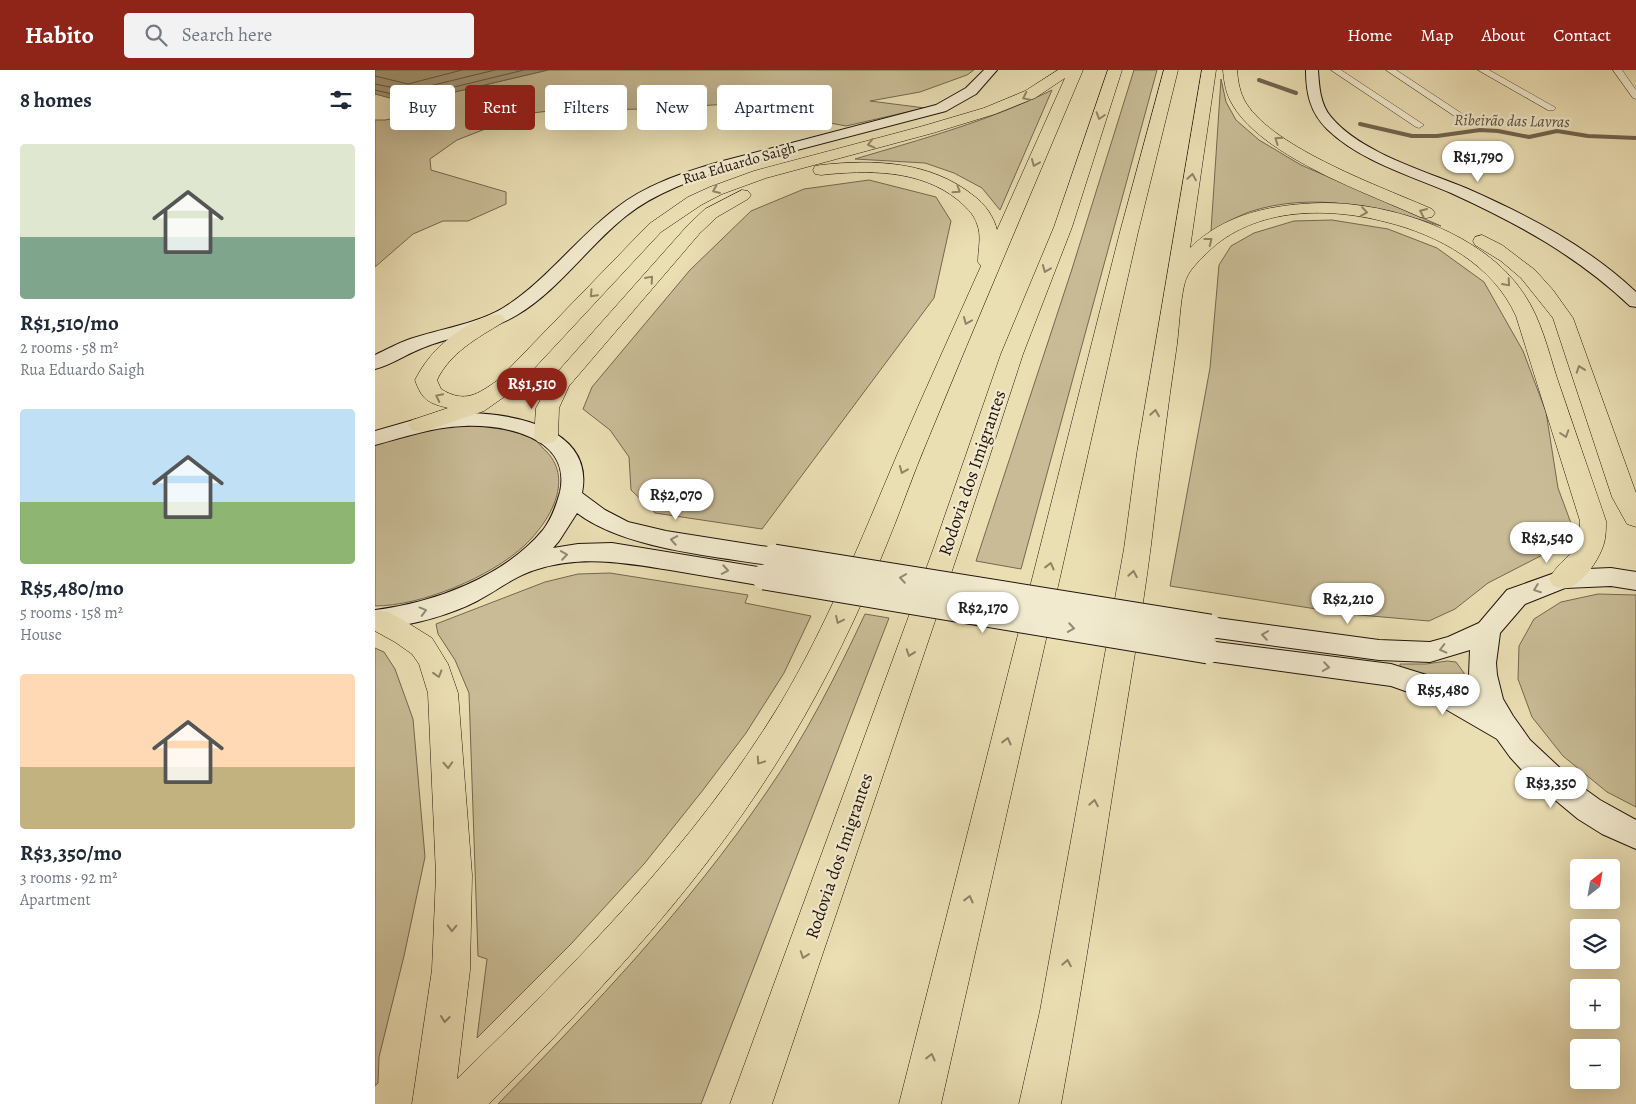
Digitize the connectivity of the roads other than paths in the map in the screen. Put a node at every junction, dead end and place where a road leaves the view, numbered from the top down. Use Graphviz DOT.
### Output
graph roads {
  1 [pos="991,70"];
  2 [pos="1067,70"];
  3 [pos="1076,70"];
  4 [pos="1115,70"];
  5 [pos="1171,70"];
  6 [pos="1209,70"];
  7 [pos="1230,70"];
  8 [pos="1312,70"];
  9 [pos="1335,70"];
  10 [pos="1390,70"];
  11 [pos="1482,70"];
  12 [pos="1617,70"];
  13 [pos="1636,96"];
  14 [pos="1551,108"];
  15 [pos="1462,117"];
  16 [pos="1419,126"];
  17 [pos="986,276"];
  18 [pos="1177,277"];
  19 [pos="1636,302"];
  20 [pos="495,319"];
  21 [pos="375,363"];
  22 [pos="486,400"];
  23 [pos="420,425"];
  24 [pos="377,437"];
  25 [pos="546,437"];
  26 [pos="571,496"];
  27 [pos="1636,518"];
  28 [pos="517,566"];
  29 [pos="769,567"];
  30 [pos="1563,579"];
  31 [pos="1636,581"];
  32 [pos="377,620"];
  33 [pos="1488,630"];
  34 [pos="1209,639"];
  35 [pos="1506,730"];
  36 [pos="1636,835"];
  37 [pos="1059,1011"];
  38 [pos="433,1104"];
  39 [pos="460,1104"];
  40 [pos="751,1104"];
  41 [pos="920,1104"];
  42 [pos="1040,1104"];
  43 [pos="1050,1104"];
  1 -- 20 [label="main road, Rua Eduardo Saigh"];
  2 -- 22 [label="highway, one-way"];
  3 -- 17 [label="highway, one-way"];
  4 -- 40 [label="highway, Rodovia dos Imigrantes, one-way"];
  41 -- 5 [label="highway, one-way"];
  18 -- 6 [label="highway, one-way"];
  27 -- 7 [label="highway, one-way"];
  8 -- 19 [label="main road"];
  9 -- 16 [label="street"];
  10 -- 15 [label="street"];
  11 -- 14 [label="street"];
  12 -- 13 [label="street"];
  25 -- 17 [label="highway, one-way"];
  17 -- 39 [label="highway, one-way"];
  18 -- 30 [label="highway, one-way"];
  37 -- 18 [label="highway, one-way"];
  20 -- 21 [label="main road, Rua Eduardo Saigh"];
  22 -- 20 [label="highway, one-way"];
  22 -- 23 [label="highway"];
  23 -- 24 [label="main road"];
  23 -- 25 [label="main road"];
  25 -- 26 [label="main road"];
  26 -- 28 [label="main road"];
  29 -- 26 [label="main road, one-way"];
  28 -- 29 [label="main road, one-way"];
  32 -- 28 [label="main road, one-way"];
  29 -- 34 [label="main road, bridge"];
  30 -- 31 [label="main road"];
  30 -- 33 [label="main road, one-way"];
  32 -- 38 [label="highway, one-way"];
  33 -- 34 [label="main road, one-way"];
  33 -- 35 [label="main road"];
  34 -- 35 [label="main road, one-way"];
  35 -- 36 [label="main road"];
  37 -- 42 [label="highway"];
  37 -- 43 [label="highway"];
}
